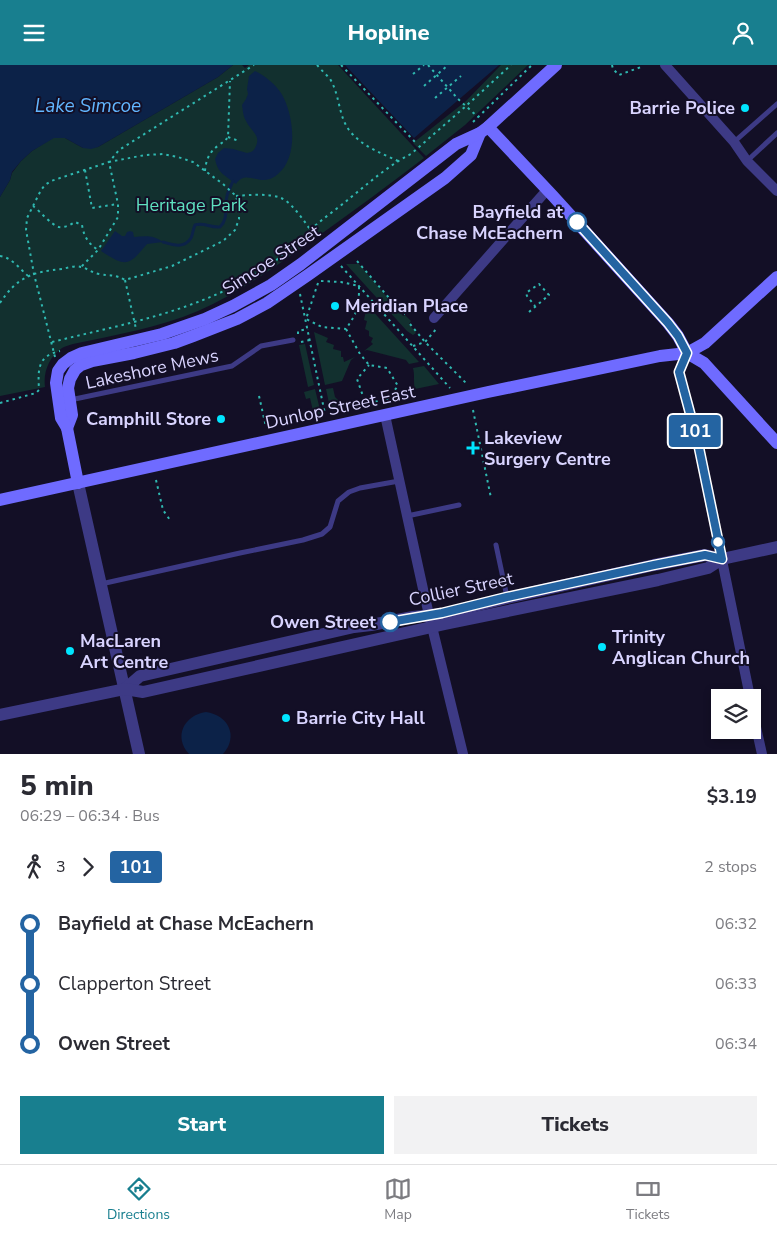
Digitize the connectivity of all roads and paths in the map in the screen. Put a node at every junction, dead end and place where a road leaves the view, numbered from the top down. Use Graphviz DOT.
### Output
graph roads {
  1 [pos="254,65"];
  2 [pos="317,65"];
  3 [pos="341,65"];
  4 [pos="424,65"];
  5 [pos="428,65"];
  6 [pos="448,65"];
  7 [pos="511,65"];
  8 [pos="532,65"];
  9 [pos="556,65"];
  10 [pos="612,65"];
  11 [pos="665,65"];
  12 [pos="641,67"];
  13 [pos="413,74"];
  14 [pos="437,75"];
  15 [pos="461,75"];
  16 [pos="230,81"];
  17 [pos="424,86"];
  18 [pos="448,87"];
  19 [pos="435,98"];
  20 [pos="777,104"];
  21 [pos="466,106"];
  22 [pos="479,117"];
  23 [pos="472,123"];
  24 [pos="484,130"];
  25 [pos="777,133"];
  26 [pos="228,137"];
  27 [pos="239,141"];
  28 [pos="734,142"];
  29 [pos="417,143"];
  30 [pos="398,161"];
  31 [pos="747,161"];
  32 [pos="109,162"];
  33 [pos="85,170"];
  34 [pos="205,171"];
  35 [pos="547,190"];
  36 [pos="777,191"];
  37 [pos="236,196"];
  38 [pos="118,203"];
  39 [pos="33,206"];
  40 [pos="310,230"];
  41 [pos="320,243"];
  42 [pos="98,250"];
  43 [pos="0,256"];
  44 [pos="357,261"];
  45 [pos="340,265"];
  46 [pos="81,267"];
  47 [pos="34,274"];
  48 [pos="28,276"];
  49 [pos="777,277"];
  50 [pos="125,280"];
  51 [pos="359,286"];
  52 [pos="300,291"];
  53 [pos="0,303"];
  54 [pos="535,306"];
  55 [pos="529,312"];
  56 [pos="404,314"];
  57 [pos="434,318"];
  58 [pos="306,319"];
  59 [pos="135,322"];
  60 [pos="410,324"];
  61 [pos="308,329"];
  62 [pos="346,329"];
  63 [pos="137,333"];
  64 [pos="293,340"];
  65 [pos="310,340"];
  66 [pos="52,342"];
  67 [pos="425,342"];
  68 [pos="412,347"];
  69 [pos="687,353"];
  70 [pos="369,365"];
  71 [pos="58,371"];
  72 [pos="467,384"];
  73 [pos="450,388"];
  74 [pos="39,390"];
  75 [pos="259,396"];
  76 [pos="70,401"];
  77 [pos="0,403"];
  78 [pos="473,410"];
  79 [pos="325,414"];
  80 [pos="385,415"];
  81 [pos="266,427"];
  82 [pos="67,428"];
  83 [pos="777,443"];
  84 [pos="156,480"];
  85 [pos="399,481"];
  86 [pos="78,483"];
  87 [pos="491,498"];
  88 [pos="0,500"];
  89 [pos="459,505"];
  90 [pos="407,516"];
  91 [pos="170,519"];
  92 [pos="496,545"];
  93 [pos="777,547"];
  94 [pos="722,559"];
  95 [pos="101,584"];
  96 [pos="507,597"];
  97 [pos="430,621"];
  98 [pos="125,689"];
  99 [pos="748,689"];
  100 [pos="0,715"];
  101 [pos="759,739"];
  102 [pos="139,754"];
  103 [pos="463,754"];
  104 [pos="762,754"];
  1 -- 16 [label="path"];
  2 -- 30 [label="path"];
  3 -- 29 [label="path"];
  4 -- 13 [label="path"];
  5 -- 14 [label="path"];
  6 -- 14 [label="path"];
  7 -- 21 [label="path"];
  8 -- 22 [label="path"];
  9 -- 24 [label="main road, Simcoe Street"];
  10 -- 12 [label="path"];
  11 -- 28 [label="street"];
  14 -- 17 [label="path"];
  14 -- 18 [label="path"];
  15 -- 18 [label="path"];
  16 -- 26 [label="path"];
  16 -- 32 [label="path"];
  18 -- 19 [label="path"];
  18 -- 21 [label="path"];
  20 -- 28 [label="lane"];
  21 -- 22 [label="path"];
  21 -- 30 [label="path"];
  22 -- 23 [label="path"];
  24 -- 35 [label="main road"];
  24 -- 71 [label="main road, Simcoe Street"];
  24 -- 76 [label="main road, Simcoe Street"];
  25 -- 31 [label="lane"];
  26 -- 27 [label="path"];
  26 -- 34 [label="path"];
  28 -- 31 [label="street"];
  30 -- 40 [label="path"];
  31 -- 36 [label="street"];
  32 -- 33 [label="path"];
  32 -- 34 [label="path"];
  32 -- 38 [label="path"];
  33 -- 38 [label="path"];
  33 -- 39 [label="path"];
  34 -- 37 [label="path"];
  35 -- 57 [label="street"];
  35 -- 69 [label="main road"];
  37 -- 40 [label="path"];
  37 -- 50 [label="path"];
  38 -- 42 [label="path"];
  39 -- 42 [label="path"];
  39 -- 47 [label="path"];
  40 -- 41 [label="path"];
  40 -- 59 [label="path"];
  42 -- 46 [label="path"];
  43 -- 48 [label="path"];
  44 -- 56 [label="path"];
  45 -- 51 [label="path"];
  46 -- 47 [label="path"];
  46 -- 50 [label="path"];
  47 -- 48 [label="path"];
  47 -- 66 [label="path"];
  48 -- 53 [label="path"];
  49 -- 69 [label="main road"];
  50 -- 59 [label="path"];
  51 -- 58 [label="path"];
  51 -- 62 [label="path"];
  51 -- 68 [label="path"];
  52 -- 58 [label="path"];
  54 -- 54 [label="path"];
  54 -- 55 [label="path"];
  57 -- 67 [label="path"];
  58 -- 61 [label="path"];
  58 -- 62 [label="path"];
  59 -- 63 [label="path"];
  59 -- 66 [label="path"];
  60 -- 67 [label="path"];
  61 -- 65 [label="path"];
  61 -- 65 [label="path"];
  62 -- 70 [label="path"];
  64 -- 76 [label="lane, Lakeshore Mews"];
  65 -- 79 [label="path"];
  66 -- 71 [label="path"];
  67 -- 68 [label="path"];
  67 -- 72 [label="path"];
  68 -- 73 [label="path"];
  69 -- 80 [label="main road, Dunlop Street East"];
  69 -- 83 [label="main road"];
  69 -- 94 [label="street"];
  70 -- 70 [label="path"];
  71 -- 82 [label="main road, Simcoe Street"];
  74 -- 77 [label="path"];
  75 -- 81 [label="path"];
  76 -- 82 [label="main road, Simcoe Street"];
  78 -- 87 [label="path"];
  80 -- 85 [label="street"];
  80 -- 86 [label="main road, Dunlop Street East"];
  82 -- 86 [label="main road, Simcoe Street"];
  84 -- 91 [label="path"];
  85 -- 90 [label="street"];
  85 -- 95 [label="lane"];
  86 -- 88 [label="main road, Dunlop Street East"];
  86 -- 95 [label="street"];
  89 -- 90 [label="lane"];
  90 -- 97 [label="street"];
  92 -- 96 [label="lane"];
  93 -- 94 [label="street, Collier Street"];
  94 -- 96 [label="street, Collier Street"];
  94 -- 97 [label="street, Collier Street"];
  94 -- 99 [label="street"];
  95 -- 98 [label="street"];
  96 -- 97 [label="street, Collier Street"];
  97 -- 98 [label="street, Collier Street"];
  97 -- 103 [label="street"];
  98 -- 100 [label="street, Collier Street"];
  98 -- 102 [label="street"];
  101 -- 104 [label="street"];
}
